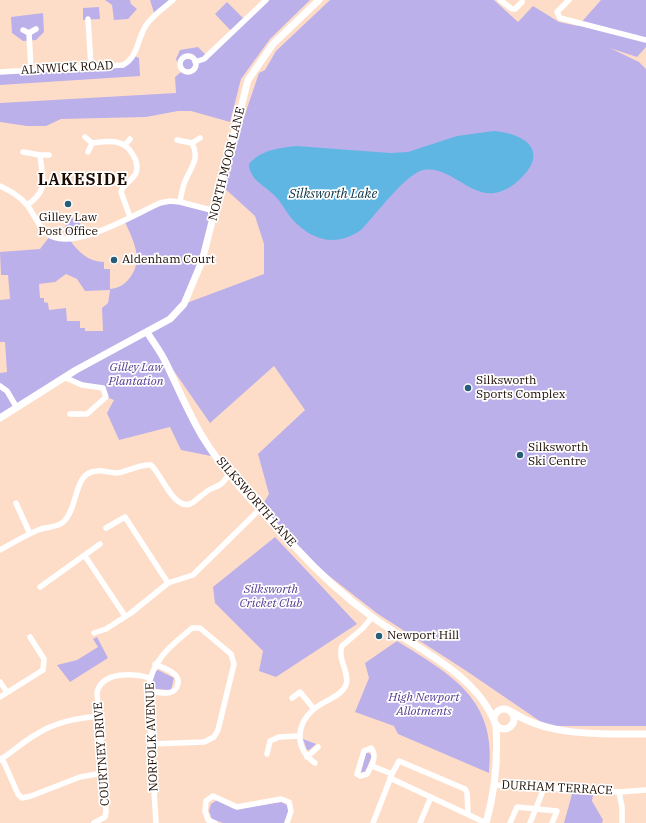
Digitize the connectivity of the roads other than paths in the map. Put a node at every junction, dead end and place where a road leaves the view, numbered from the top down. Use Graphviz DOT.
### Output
graph roads {
  1 [pos="173,0"];
  2 [pos="266,0"];
  3 [pos="319,0"];
  4 [pos="500,0"];
  5 [pos="569,0"];
  6 [pos="522,2"];
  7 [pos="88,20"];
  8 [pos="36,28"];
  9 [pos="23,30"];
  10 [pos="29,33"];
  11 [pos="646,40"];
  12 [pos="195,62"];
  13 [pos="91,66"];
  14 [pos="31,70"];
  15 [pos="0,72"];
  16 [pos="85,137"];
  17 [pos="200,138"];
  18 [pos="130,139"];
  19 [pos="177,140"];
  20 [pos="192,143"];
  21 [pos="92,144"];
  22 [pos="125,145"];
  23 [pos="23,152"];
  24 [pos="88,152"];
  25 [pos="40,155"];
  26 [pos="49,155"];
  27 [pos="0,186"];
  28 [pos="180,202"];
  29 [pos="27,205"];
  30 [pos="215,211"];
  31 [pos="130,217"];
  32 [pos="147,332"];
  33 [pos="64,377"];
  34 [pos="0,386"];
  35 [pos="17,408"];
  36 [pos="70,414"];
  37 [pos="0,418"];
  38 [pos="229,474"];
  39 [pos="16,503"];
  40 [pos="260,509"];
  41 [pos="106,528"];
  42 [pos="30,534"];
  43 [pos="100,544"];
  44 [pos="0,550"];
  45 [pos="85,556"];
  46 [pos="168,583"];
  47 [pos="40,588"];
  48 [pos="125,616"];
  49 [pos="372,617"];
  50 [pos="94,633"];
  51 [pos="30,636"];
  52 [pos="155,664"];
  53 [pos="150,678"];
  54 [pos="0,682"];
  55 [pos="148,691"];
  56 [pos="7,692"];
  57 [pos="0,697"];
  58 [pos="292,698"];
  59 [pos="482,700"];
  60 [pos="314,709"];
  61 [pos="500,709"];
  62 [pos="512,712"];
  63 [pos="100,716"];
  64 [pos="495,723"];
  65 [pos="533,723"];
  66 [pos="509,728"];
  67 [pos="646,734"];
  68 [pos="299,736"];
  69 [pos="152,744"];
  70 [pos="497,745"];
  71 [pos="318,747"];
  72 [pos="267,754"];
  73 [pos="307,757"];
  74 [pos="1,759"];
  75 [pos="315,763"];
  76 [pos="372,766"];
  77 [pos="103,773"];
  78 [pos="391,776"];
  79 [pos="494,785"];
  80 [pos="544,788"];
  81 [pos="646,790"];
  82 [pos="620,792"];
  83 [pos="431,797"];
  84 [pos="536,809"];
  85 [pos="468,814"];
  86 [pos="94,823"];
  87 [pos="156,823"];
  88 [pos="215,823"];
  89 [pos="287,823"];
  90 [pos="373,823"];
  91 [pos="420,823"];
  92 [pos="486,823"];
  93 [pos="510,823"];
  94 [pos="530,823"];
  95 [pos="552,823"];
  96 [pos="622,823"];
  1 -- 13 [label="street, ALNWICK ROAD"];
  2 -- 12 [label="street"];
  3 -- 30 [label="street, NORTH MOOR LANE"];
  4 -- 6 [label="street"];
  5 -- 11 [label="street"];
  7 -- 13 [label="street"];
  8 -- 10 [label="street"];
  9 -- 10 [label="street"];
  10 -- 14 [label="street"];
  13 -- 14 [label="street, ALNWICK ROAD"];
  14 -- 15 [label="street, ALNWICK ROAD"];
  16 -- 21 [label="street"];
  17 -- 20 [label="street"];
  18 -- 22 [label="street"];
  19 -- 20 [label="street"];
  20 -- 28 [label="street"];
  21 -- 22 [label="street"];
  21 -- 24 [label="street"];
  22 -- 31 [label="street"];
  23 -- 25 [label="street"];
  25 -- 26 [label="street"];
  25 -- 29 [label="street"];
  27 -- 29 [label="street"];
  28 -- 30 [label="street"];
  28 -- 31 [label="street"];
  29 -- 31 [label="street"];
  30 -- 32 [label="street, NORTH MOOR LANE"];
  32 -- 33 [label="street"];
  32 -- 38 [label="street, SILKSWORTH LANE"];
  33 -- 35 [label="street"];
  33 -- 36 [label="street"];
  34 -- 35 [label="street"];
  35 -- 37 [label="street"];
  38 -- 40 [label="street, SILKSWORTH LANE"];
  38 -- 42 [label="street"];
  39 -- 42 [label="street"];
  40 -- 46 [label="street"];
  40 -- 49 [label="street, SILKSWORTH LANE"];
  41 -- 46 [label="street"];
  42 -- 44 [label="street"];
  43 -- 45 [label="street"];
  45 -- 47 [label="street"];
  45 -- 48 [label="street"];
  46 -- 48 [label="street"];
  48 -- 50 [label="street"];
  49 -- 59 [label="street, SILKSWORTH LANE"];
  49 -- 60 [label="street"];
  51 -- 56 [label="street"];
  52 -- 53 [label="street, NORFOLK AVENUE"];
  52 -- 55 [label="street"];
  52 -- 69 [label="street, NORFOLK AVENUE"];
  53 -- 55 [label="street, NORFOLK AVENUE"];
  53 -- 63 [label="street, COURTNEY DRIVE"];
  54 -- 56 [label="street"];
  55 -- 69 [label="street, NORFOLK AVENUE"];
  56 -- 57 [label="street"];
  58 -- 60 [label="street"];
  59 -- 61 [label="street, SILKSWORTH LANE"];
  59 -- 64 [label="street, SILKSWORTH LANE"];
  60 -- 68 [label="street"];
  61 -- 62 [label="street, SILKSWORTH LANE"];
  61 -- 64 [label="street"];
  62 -- 65 [label="street, SILKSWORTH LANE"];
  62 -- 66 [label="street"];
  63 -- 74 [label="street"];
  63 -- 77 [label="street, COURTNEY DRIVE"];
  64 -- 66 [label="street"];
  64 -- 70 [label="street"];
  65 -- 66 [label="street, SILKSWORTH LANE"];
  65 -- 67 [label="street, SILKSWORTH LANE"];
  66 -- 70 [label="street"];
  68 -- 72 [label="street"];
  68 -- 73 [label="street"];
  69 -- 87 [label="street, NORFOLK AVENUE"];
  70 -- 79 [label="street"];
  71 -- 73 [label="street"];
  73 -- 75 [label="street"];
  74 -- 77 [label="street"];
  76 -- 76 [label="street"];
  76 -- 78 [label="street"];
  77 -- 86 [label="street, COURTNEY DRIVE"];
  78 -- 83 [label="street"];
  78 -- 85 [label="street"];
  78 -- 90 [label="street"];
  79 -- 80 [label="street, DURHAM TERRACE"];
  79 -- 92 [label="street"];
  80 -- 82 [label="street, DURHAM TERRACE"];
  80 -- 84 [label="street"];
  81 -- 82 [label="street, DURHAM TERRACE"];
  82 -- 96 [label="street"];
  83 -- 85 [label="street"];
  83 -- 91 [label="street"];
  84 -- 93 [label="street"];
  84 -- 94 [label="street"];
  84 -- 95 [label="street"];
  85 -- 92 [label="street"];
  88 -- 89 [label="street"];
}
